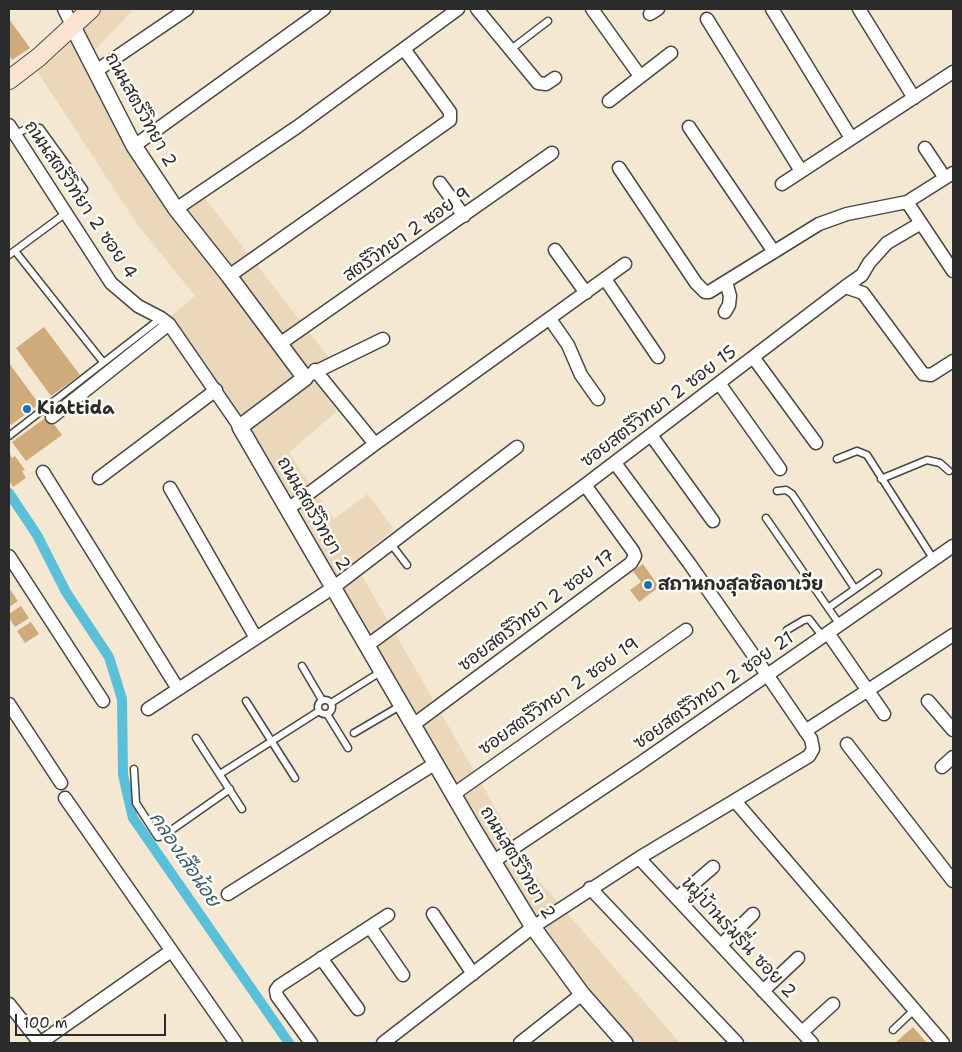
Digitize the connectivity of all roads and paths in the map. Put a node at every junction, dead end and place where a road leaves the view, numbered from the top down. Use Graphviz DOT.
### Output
graph roads {
  1 [pos="64,9"];
  2 [pos="91,9"];
  3 [pos="187,9"];
  4 [pos="324,9"];
  5 [pos="458,9"];
  6 [pos="477,9"];
  7 [pos="592,9"];
  8 [pos="772,9"];
  9 [pos="859,9"];
  10 [pos="707,19"];
  11 [pos="548,22"];
  12 [pos="73,27"];
  13 [pos="404,49"];
  14 [pos="510,50"];
  15 [pos="671,53"];
  16 [pos="96,72"];
  17 [pos="953,72"];
  18 [pos="640,76"];
  19 [pos="555,78"];
  20 [pos="9,80"];
  21 [pos="914,98"];
  22 [pos="609,102"];
  23 [pos="689,127"];
  24 [pos="12,130"];
  25 [pos="851,138"];
  26 [pos="134,146"];
  27 [pos="925,148"];
  28 [pos="552,153"];
  29 [pos="619,168"];
  30 [pos="801,171"];
  31 [pos="949,176"];
  32 [pos="440,183"];
  33 [pos="782,184"];
  34 [pos="84,189"];
  35 [pos="907,202"];
  36 [pos="176,210"];
  37 [pos="66,214"];
  38 [pos="464,216"];
  39 [pos="921,223"];
  40 [pos="555,250"];
  41 [pos="774,252"];
  42 [pos="12,253"];
  43 [pos="625,264"];
  44 [pos="953,271"];
  45 [pos="229,276"];
  46 [pos="605,279"];
  47 [pos="726,282"];
  48 [pos="845,286"];
  49 [pos="586,293"];
  50 [pos="725,312"];
  51 [pos="550,319"];
  52 [pos="165,321"];
  53 [pos="384,339"];
  54 [pos="280,344"];
  55 [pos="658,357"];
  56 [pos="753,357"];
  57 [pos="953,361"];
  58 [pos="103,362"];
  59 [pos="310,374"];
  60 [pos="719,383"];
  61 [pos="216,390"];
  62 [pos="598,399"];
  63 [pos="52,417"];
  64 [pos="240,427"];
  65 [pos="651,435"];
  66 [pos="9,436"];
  67 [pos="816,443"];
  68 [pos="374,444"];
  69 [pos="517,446"];
  70 [pos="837,459"];
  71 [pos="615,463"];
  72 [pos="780,469"];
  73 [pos="949,471"];
  74 [pos="43,472"];
  75 [pos="99,478"];
  76 [pos="882,478"];
  77 [pos="585,485"];
  78 [pos="170,488"];
  79 [pos="777,491"];
  80 [pos="288,509"];
  81 [pos="766,518"];
  82 [pos="713,521"];
  83 [pos="391,544"];
  84 [pos="953,546"];
  85 [pos="9,556"];
  86 [pos="934,560"];
  87 [pos="407,565"];
  88 [pos="878,573"];
  89 [pos="334,587"];
  90 [pos="855,589"];
  91 [pos="828,608"];
  92 [pos="840,625"];
  93 [pos="686,630"];
  94 [pos="787,630"];
  95 [pos="826,635"];
  96 [pos="953,635"];
  97 [pos="256,638"];
  98 [pos="368,645"];
  99 [pos="302,666"];
  100 [pos="382,671"];
  101 [pos="768,676"];
  102 [pos="178,689"];
  103 [pos="868,690"];
  104 [pos="322,700"];
  105 [pos="928,700"];
  106 [pos="103,701"];
  107 [pos="246,701"];
  108 [pos="331,703"];
  109 [pos="9,704"];
  110 [pos="402,705"];
  111 [pos="148,708"];
  112 [pos="319,711"];
  113 [pos="327,714"];
  114 [pos="884,714"];
  115 [pos="414,725"];
  116 [pos="953,730"];
  117 [pos="805,731"];
  118 [pos="354,733"];
  119 [pos="196,738"];
  120 [pos="271,740"];
  121 [pos="847,744"];
  122 [pos="348,748"];
  123 [pos="953,757"];
  124 [pos="436,762"];
  125 [pos="942,767"];
  126 [pos="134,769"];
  127 [pos="220,774"];
  128 [pos="295,778"];
  129 [pos="60,784"];
  130 [pos="230,789"];
  131 [pos="454,794"];
  132 [pos="65,798"];
  133 [pos="735,801"];
  134 [pos="242,809"];
  135 [pos="639,858"];
  136 [pos="494,861"];
  137 [pos="713,867"];
  138 [pos="953,881"];
  139 [pos="590,888"];
  140 [pos="228,894"];
  141 [pos="677,898"];
  142 [pos="433,914"];
  143 [pos="753,914"];
  144 [pos="388,915"];
  145 [pos="370,927"];
  146 [pos="533,927"];
  147 [pos="721,945"];
  148 [pos="171,951"];
  149 [pos="322,958"];
  150 [pos="798,958"];
  151 [pos="403,974"];
  152 [pos="473,974"];
  153 [pos="763,991"];
  154 [pos="582,994"];
  155 [pos="9,1004"];
  156 [pos="833,1004"];
  157 [pos="358,1009"];
  158 [pos="914,1010"];
  159 [pos="893,1030"];
  160 [pos="802,1032"];
  161 [pos="40,1043"];
  162 [pos="236,1043"];
  163 [pos="311,1043"];
  164 [pos="383,1043"];
  165 [pos="520,1043"];
  166 [pos="625,1043"];
  167 [pos="737,1043"];
  168 [pos="812,1043"];
  169 [pos="943,1043"];
  1 -- 12 [label="street"];
  2 -- 12 [label="main road"];
  3 -- 16 [label="street"];
  4 -- 26 [label="street"];
  5 -- 13 [label="street"];
  6 -- 14 [label="street"];
  7 -- 18 [label="street"];
  8 -- 25 [label="street"];
  9 -- 21 [label="street"];
  10 -- 30 [label="street"];
  11 -- 14 [label="lane"];
  12 -- 16 [label="street, ถนนสตรีวิทยา 2"];
  12 -- 20 [label="main road"];
  13 -- 36 [label="street"];
  13 -- 45 [label="street"];
  14 -- 19 [label="street"];
  15 -- 18 [label="street"];
  16 -- 26 [label="street, ถนนสตรีวิทยา 2"];
  17 -- 21 [label="street"];
  18 -- 22 [label="street"];
  21 -- 25 [label="street"];
  23 -- 41 [label="street"];
  24 -- 34 [label="lane"];
  24 -- 37 [label="street, ถนนสตรีวิทยา 2 ซอย 4"];
  25 -- 30 [label="street"];
  26 -- 36 [label="street, ถนนสตรีวิทยา 2"];
  27 -- 31 [label="street"];
  28 -- 38 [label="street, สตรีวิทยา 2 ซอย 9"];
  29 -- 47 [label="street"];
  30 -- 33 [label="street"];
  31 -- 35 [label="street"];
  32 -- 38 [label="street"];
  35 -- 39 [label="street"];
  35 -- 41 [label="street"];
  36 -- 45 [label="street, ถนนสตรีวิทยา 2"];
  37 -- 42 [label="lane"];
  37 -- 52 [label="street, ถนนสตรีวิทยา 2 ซอย 4"];
  38 -- 54 [label="street, สตรีวิทยา 2 ซอย 9"];
  39 -- 44 [label="street"];
  39 -- 48 [label="street, ซอยสตรีวิทยา 2 ซอย 15"];
  40 -- 49 [label="street"];
  41 -- 47 [label="street"];
  42 -- 58 [label="lane"];
  43 -- 46 [label="street"];
  45 -- 54 [label="street, ถนนสตรีวิทยา 2"];
  46 -- 49 [label="street"];
  46 -- 55 [label="street"];
  47 -- 50 [label="street"];
  48 -- 56 [label="street, ซอยสตรีวิทยา 2 ซอย 15"];
  48 -- 57 [label="street"];
  49 -- 51 [label="street"];
  51 -- 62 [label="street"];
  51 -- 68 [label="street"];
  52 -- 58 [label="lane"];
  52 -- 61 [label="street, ถนนสตรีวิทยา 2 ซอย 4"];
  52 -- 63 [label="street"];
  53 -- 59 [label="street"];
  54 -- 59 [label="street, ถนนสตรีวิทยา 2"];
  56 -- 60 [label="street, ซอยสตรีวิทยา 2 ซอย 15"];
  56 -- 67 [label="street"];
  58 -- 66 [label="lane"];
  59 -- 64 [label="street"];
  59 -- 68 [label="street"];
  60 -- 65 [label="street, ซอยสตรีวิทยา 2 ซอย 15"];
  60 -- 72 [label="street"];
  61 -- 64 [label="street, ถนนสตรีวิทยา 2 ซอย 4"];
  61 -- 75 [label="street"];
  64 -- 80 [label="street, ถนนสตรีวิทยา 2"];
  65 -- 71 [label="street, ซอยสตรีวิทยา 2 ซอย 15"];
  65 -- 82 [label="street"];
  68 -- 80 [label="street"];
  69 -- 83 [label="street"];
  70 -- 76 [label="lane"];
  71 -- 77 [label="street, ซอยสตรีวิทยา 2 ซอย 15"];
  71 -- 101 [label="street"];
  73 -- 76 [label="lane"];
  74 -- 102 [label="street"];
  76 -- 86 [label="lane"];
  77 -- 98 [label="street, ซอยสตรีวิทยา 2 ซอย 15"];
  77 -- 115 [label="street, ซอยสตรีวิทยา 2 ซอย 17"];
  78 -- 97 [label="street"];
  79 -- 90 [label="lane"];
  80 -- 89 [label="street, ถนนสตรีวิทยา 2"];
  81 -- 91 [label="lane"];
  83 -- 87 [label="lane"];
  83 -- 89 [label="street"];
  84 -- 86 [label="street, ซอยสตรีวิทยา 2 ซอย 21"];
  85 -- 106 [label="street"];
  86 -- 92 [label="street, ซอยสตรีวิทยา 2 ซอย 21"];
  88 -- 90 [label="lane"];
  89 -- 97 [label="street"];
  89 -- 98 [label="street, ถนนสตรีวิทยา 2"];
  90 -- 91 [label="lane"];
  91 -- 92 [label="lane"];
  92 -- 95 [label="street, ซอยสตรีวิทยา 2 ซอย 21"];
  93 -- 131 [label="street, ซอยสตรีวิทยา 2 ซอย 19"];
  94 -- 95 [label="lane"];
  95 -- 101 [label="street, ซอยสตรีวิทยา 2 ซอย 21"];
  95 -- 103 [label="street"];
  96 -- 103 [label="street"];
  97 -- 102 [label="street"];
  98 -- 100 [label="street, ถนนสตรีวิทยา 2"];
  99 -- 104 [label="lane"];
  100 -- 108 [label="lane"];
  100 -- 110 [label="street, ถนนสตรีวิทยา 2"];
  101 -- 117 [label="street"];
  101 -- 136 [label="street, ซอยสตรีวิทยา 2 ซอย 21"];
  102 -- 111 [label="street"];
  103 -- 114 [label="street"];
  103 -- 117 [label="street"];
  104 -- 108 [label="lane"];
  104 -- 112 [label="lane"];
  105 -- 116 [label="street"];
  107 -- 120 [label="lane"];
  108 -- 113 [label="lane"];
  109 -- 129 [label="street"];
  110 -- 115 [label="street, ถนนสตรีวิทยา 2"];
  110 -- 118 [label="lane"];
  112 -- 113 [label="lane"];
  112 -- 120 [label="lane"];
  113 -- 122 [label="lane"];
  115 -- 124 [label="street, ถนนสตรีวิทยา 2"];
  117 -- 133 [label="street"];
  119 -- 127 [label="lane"];
  120 -- 127 [label="lane"];
  120 -- 128 [label="lane"];
  121 -- 138 [label="street"];
  123 -- 125 [label="street"];
  124 -- 131 [label="street, ถนนสตรีวิทยา 2"];
  124 -- 140 [label="street"];
  126 -- 130 [label="lane"];
  127 -- 130 [label="lane"];
  130 -- 134 [label="lane"];
  131 -- 136 [label="street, ถนนสตรีวิทยา 2"];
  132 -- 148 [label="street"];
  133 -- 135 [label="street"];
  133 -- 158 [label="street"];
  135 -- 139 [label="street"];
  135 -- 141 [label="street, หมู่บ้านร่มรื่น ซอย 2"];
  136 -- 146 [label="street, ถนนสตรีวิทยา 2"];
  137 -- 141 [label="street"];
  139 -- 146 [label="street"];
  139 -- 167 [label="street"];
  141 -- 147 [label="street, หมู่บ้านร่มรื่น ซอย 2"];
  142 -- 152 [label="street"];
  143 -- 147 [label="street"];
  144 -- 145 [label="street"];
  145 -- 149 [label="street"];
  145 -- 151 [label="street"];
  146 -- 152 [label="street"];
  146 -- 154 [label="street, ถนนสตรีวิทยา 2"];
  147 -- 153 [label="street, หมู่บ้านร่มรื่น ซอย 2"];
  148 -- 161 [label="street"];
  148 -- 162 [label="street"];
  149 -- 157 [label="street"];
  149 -- 163 [label="street"];
  150 -- 153 [label="street"];
  152 -- 164 [label="street"];
  153 -- 160 [label="street, หมู่บ้านร่มรื่น ซอย 2"];
  154 -- 165 [label="street"];
  154 -- 166 [label="street, ถนนสตรีวิทยา 2"];
  155 -- 161 [label="street"];
  156 -- 160 [label="street"];
  158 -- 159 [label="lane"];
  158 -- 169 [label="street"];
  160 -- 168 [label="street, หมู่บ้านร่มรื่น ซอย 2"];
}
